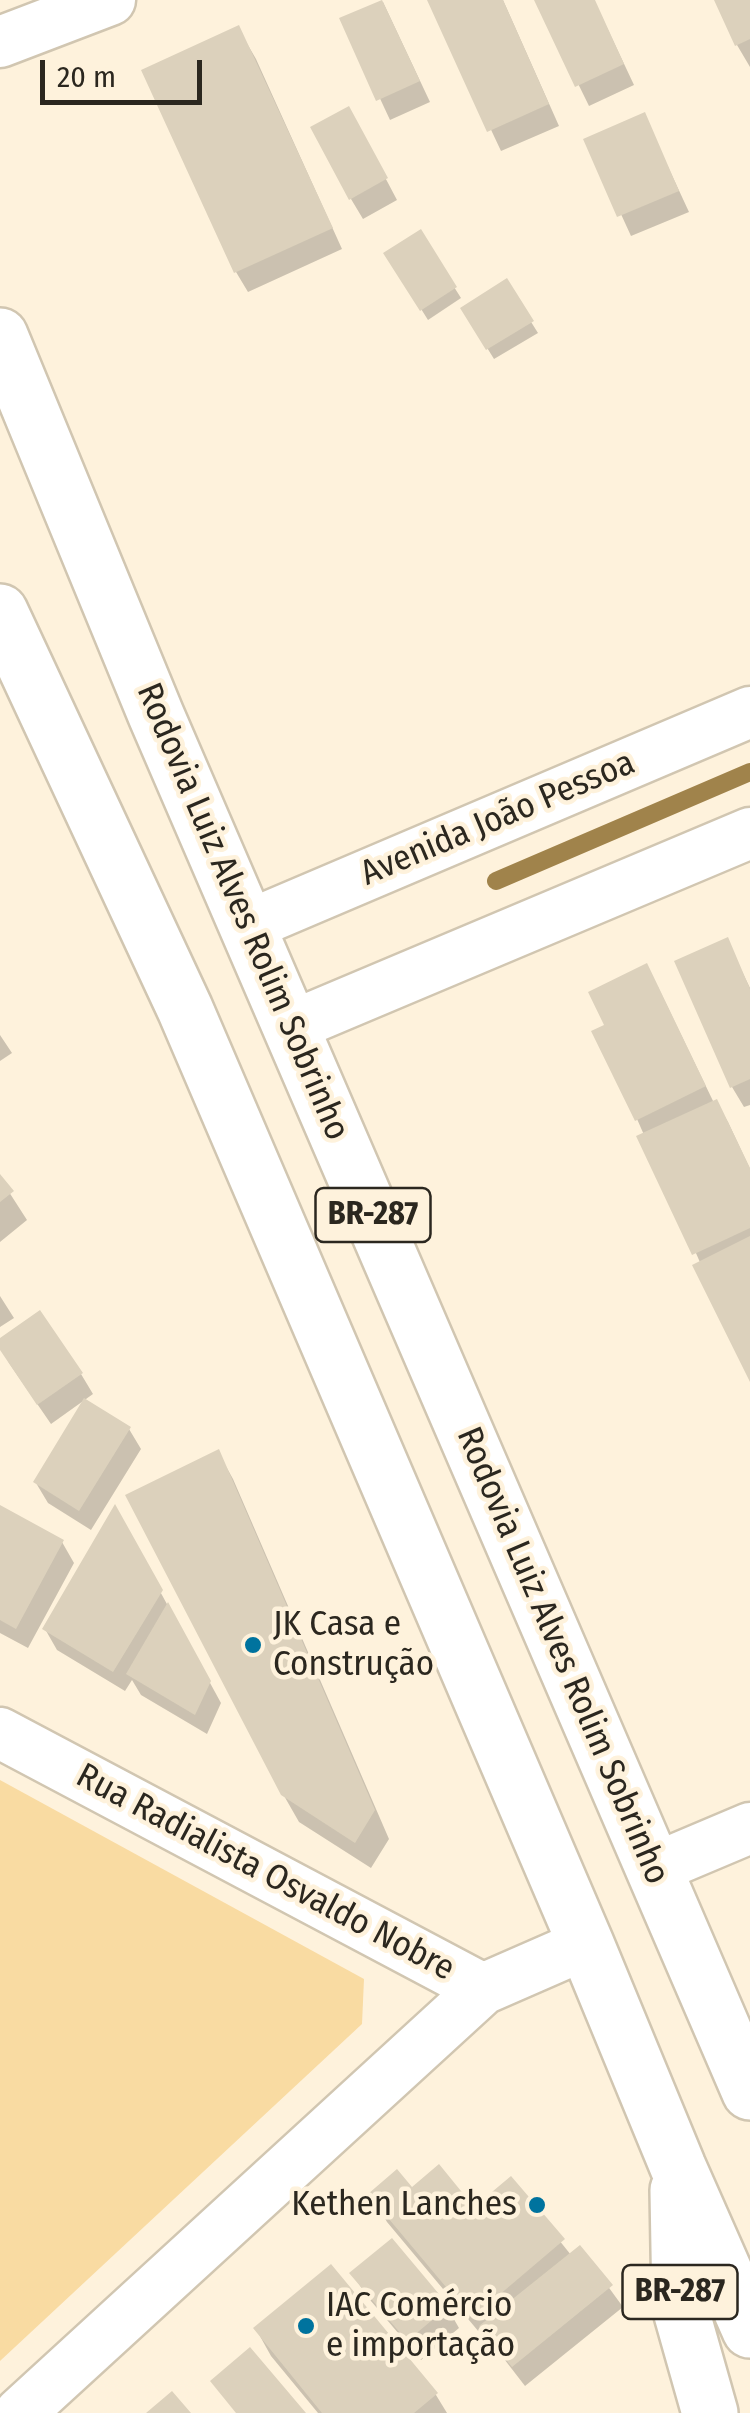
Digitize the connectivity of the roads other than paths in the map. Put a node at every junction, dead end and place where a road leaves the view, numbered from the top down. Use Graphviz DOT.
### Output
graph roads {
  1 [pos="110,0"];
  2 [pos="0,42"];
  3 [pos="0,336"];
  4 [pos="0,612"];
  5 [pos="750,712"];
  6 [pos="750,834"];
  7 [pos="247,926"];
  8 [pos="292,1026"];
  9 [pos="0,1733"];
  10 [pos="750,1828"];
  11 [pos="653,1869"];
  12 [pos="586,1944"];
  13 [pos="483,1988"];
  14 [pos="750,2092"];
  15 [pos="678,2168"];
  16 [pos="750,2330"];
  17 [pos="20,2413"];
  18 [pos="710,2413"];
  1 -- 2 [label="street"];
  3 -- 7 [label="highway, Rodovia Luiz Alves Rolim Sobrinho / BR-287"];
  4 -- 12 [label="highway, BR-287"];
  5 -- 7 [label="street, Avenida João Pessoa"];
  6 -- 8 [label="street"];
  7 -- 8 [label="highway, Rodovia Luiz Alves Rolim Sobrinho / BR-287"];
  8 -- 11 [label="highway, Rodovia Luiz Alves Rolim Sobrinho / BR-287"];
  9 -- 13 [label="street, Rua Radialista Osvaldo Nobre"];
  10 -- 11 [label="street"];
  11 -- 14 [label="highway, Rodovia Luiz Alves Rolim Sobrinho / BR-287"];
  12 -- 13 [label="street, Rua Radialista Osvaldo Nobre"];
  12 -- 15 [label="highway, BR-287"];
  13 -- 17 [label="street"];
  15 -- 16 [label="highway, BR-287"];
  15 -- 18 [label="highway, BR-287"];
}
